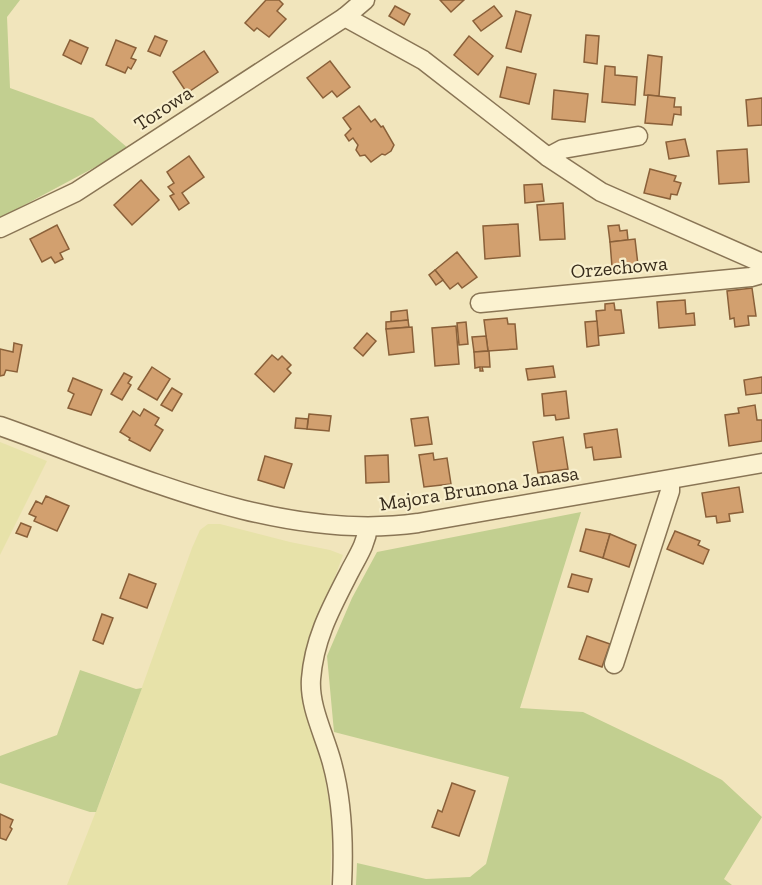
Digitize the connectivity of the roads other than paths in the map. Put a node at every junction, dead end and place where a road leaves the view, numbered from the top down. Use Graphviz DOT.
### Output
graph roads {
  1 [pos="365,0"];
  2 [pos="345,17"];
  3 [pos="638,136"];
  4 [pos="548,157"];
  5 [pos="0,228"];
  6 [pos="762,263"];
  7 [pos="762,274"];
  8 [pos="480,303"];
  9 [pos="0,426"];
  10 [pos="762,463"];
  11 [pos="670,480"];
  12 [pos="368,527"];
  13 [pos="614,664"];
  14 [pos="342,885"];
  1 -- 2 [label="street"];
  2 -- 4 [label="street, Orzechowa"];
  2 -- 5 [label="street, Torowa"];
  3 -- 4 [label="street"];
  4 -- 6 [label="street, Orzechowa"];
  7 -- 8 [label="street, Orzechowa"];
  9 -- 12 [label="street, Majora Brunona Janasa"];
  10 -- 11 [label="street, Majora Brunona Janasa"];
  11 -- 12 [label="street, Majora Brunona Janasa"];
  11 -- 13 [label="street"];
  12 -- 14 [label="street"];
}
